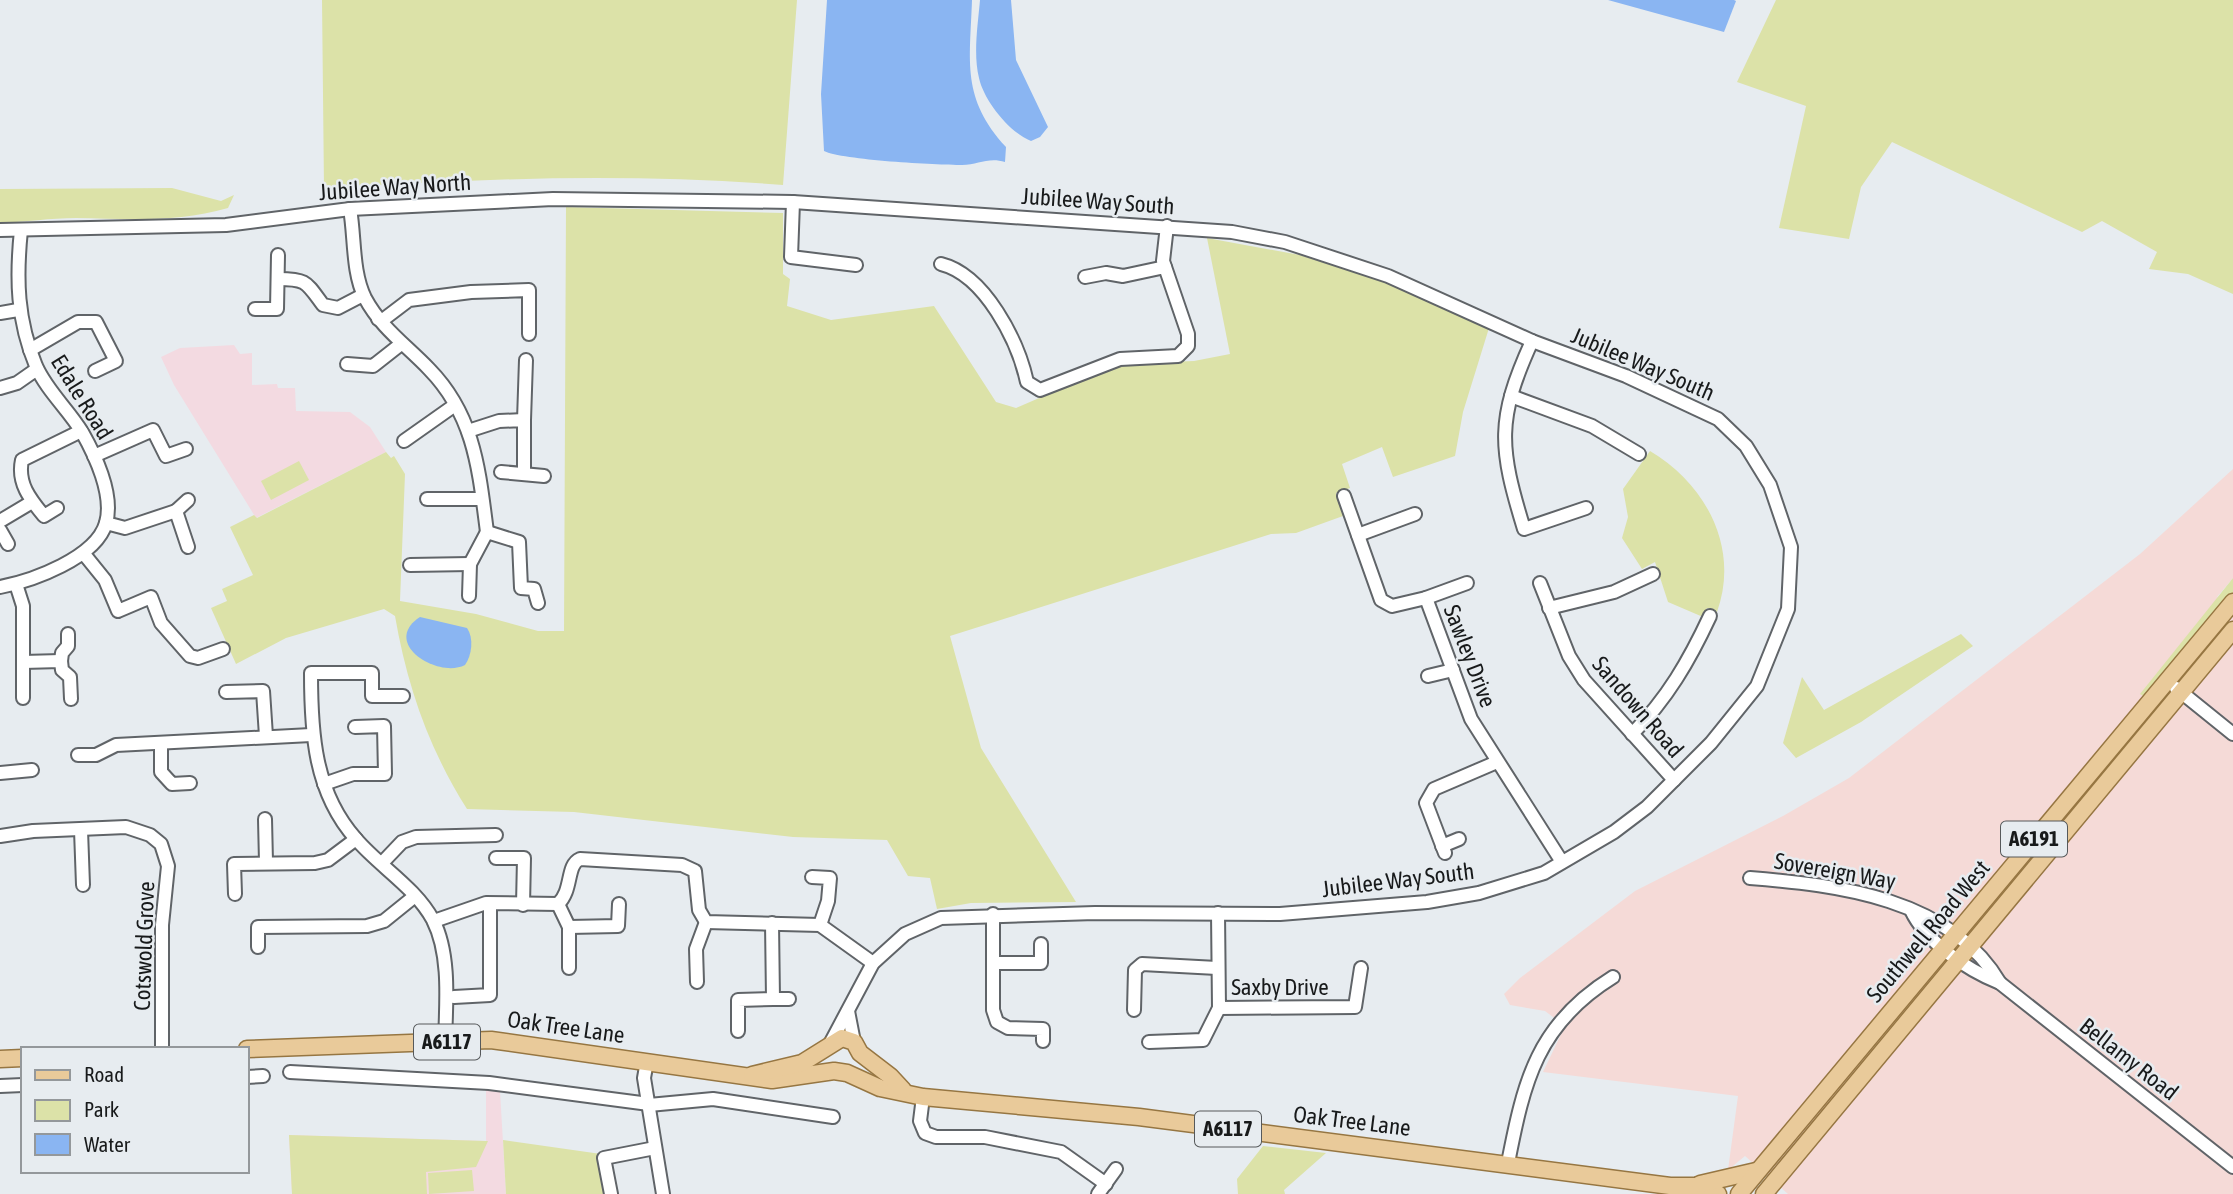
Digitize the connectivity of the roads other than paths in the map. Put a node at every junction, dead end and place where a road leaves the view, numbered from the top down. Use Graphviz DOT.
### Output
graph roads {
  1 [pos="793,202"];
  2 [pos="350,209"];
  3 [pos="1167,226"];
  4 [pos="0,230"];
  5 [pos="21,230"];
  6 [pos="278,255"];
  7 [pos="941,264"];
  8 [pos="856,265"];
  9 [pos="1165,267"];
  10 [pos="1084,278"];
  11 [pos="278,279"];
  12 [pos="363,295"];
  13 [pos="256,309"];
  14 [pos="19,310"];
  15 [pos="0,313"];
  16 [pos="378,318"];
  17 [pos="529,334"];
  18 [pos="1532,341"];
  19 [pos="401,344"];
  20 [pos="30,350"];
  21 [pos="526,360"];
  22 [pos="347,364"];
  23 [pos="37,369"];
  24 [pos="95,371"];
  25 [pos="0,388"];
  26 [pos="1511,396"];
  27 [pos="455,405"];
  28 [pos="524,420"];
  29 [pos="81,431"];
  30 [pos="468,431"];
  31 [pos="404,441"];
  32 [pos="186,449"];
  33 [pos="1639,454"];
  34 [pos="94,456"];
  35 [pos="501,472"];
  36 [pos="524,472"];
  37 [pos="544,476"];
  38 [pos="1344,496"];
  39 [pos="427,499"];
  40 [pos="482,499"];
  41 [pos="188,500"];
  42 [pos="32,502"];
  43 [pos="57,508"];
  44 [pos="1586,508"];
  45 [pos="176,511"];
  46 [pos="1415,514"];
  47 [pos="0,520"];
  48 [pos="106,523"];
  49 [pos="0,530"];
  50 [pos="487,532"];
  51 [pos="1358,535"];
  52 [pos="8,544"];
  53 [pos="188,547"];
  54 [pos="84,554"];
  55 [pos="470,564"];
  56 [pos="410,565"];
  57 [pos="1653,574"];
  58 [pos="1467,583"];
  59 [pos="1540,583"];
  60 [pos="16,584"];
  61 [pos="0,587"];
  62 [pos="470,596"];
  63 [pos="1426,598"];
  64 [pos="2233,602"];
  65 [pos="538,603"];
  66 [pos="1549,608"];
  67 [pos="1710,616"];
  68 [pos="2233,630"];
  69 [pos="68,634"];
  70 [pos="223,649"];
  71 [pos="61,661"];
  72 [pos="23,662"];
  73 [pos="1452,670"];
  74 [pos="1429,676"];
  75 [pos="2168,680"];
  76 [pos="226,692"];
  77 [pos="2181,693"];
  78 [pos="403,696"];
  79 [pos="23,698"];
  80 [pos="71,699"];
  81 [pos="355,727"];
  82 [pos="1632,734"];
  83 [pos="2233,734"];
  84 [pos="266,736"];
  85 [pos="311,736"];
  86 [pos="161,744"];
  87 [pos="78,755"];
  88 [pos="1497,762"];
  89 [pos="32,770"];
  90 [pos="0,773"];
  91 [pos="1674,780"];
  92 [pos="190,783"];
  93 [pos="324,784"];
  94 [pos="265,819"];
  95 [pos="81,830"];
  96 [pos="496,835"];
  97 [pos="0,836"];
  98 [pos="356,839"];
  99 [pos="1459,839"];
  100 [pos="496,858"];
  101 [pos="266,862"];
  102 [pos="1562,862"];
  103 [pos="382,863"];
  104 [pos="811,877"];
  105 [pos="1749,878"];
  106 [pos="83,885"];
  107 [pos="235,894"];
  108 [pos="415,896"];
  109 [pos="558,904"];
  110 [pos="619,904"];
  111 [pos="489,905"];
  112 [pos="523,905"];
  113 [pos="1218,913"];
  114 [pos="993,914"];
  115 [pos="434,921"];
  116 [pos="706,922"];
  117 [pos="772,923"];
  118 [pos="820,925"];
  119 [pos="569,927"];
  120 [pos="1949,941"];
  121 [pos="1041,944"];
  122 [pos="258,947"];
  123 [pos="1964,954"];
  124 [pos="873,963"];
  125 [pos="993,963"];
  126 [pos="569,968"];
  127 [pos="1217,968"];
  128 [pos="1361,968"];
  129 [pos="1612,977"];
  130 [pos="697,982"];
  131 [pos="454,996"];
  132 [pos="773,999"];
  133 [pos="789,999"];
  134 [pos="1219,1008"];
  135 [pos="1134,1010"];
  136 [pos="848,1011"];
  137 [pos="738,1031"];
  138 [pos="1043,1041"];
  139 [pos="445,1042"];
  140 [pos="1149,1042"];
  141 [pos="829,1044"];
  142 [pos="162,1047"];
  143 [pos="857,1047"];
  144 [pos="248,1049"];
  145 [pos="21,1058"];
  146 [pos="0,1059"];
  147 [pos="647,1061"];
  148 [pos="290,1072"];
  149 [pos="840,1072"];
  150 [pos="752,1075"];
  151 [pos="263,1076"];
  152 [pos="248,1077"];
  153 [pos="21,1085"];
  154 [pos="0,1086"];
  155 [pos="903,1090"];
  156 [pos="923,1097"];
  157 [pos="649,1105"];
  158 [pos="833,1117"];
  159 [pos="1814,1133"];
  160 [pos="655,1148"];
  161 [pos="1508,1163"];
  162 [pos="2233,1167"];
  163 [pos="1116,1170"];
  164 [pos="1759,1170"];
  165 [pos="1682,1188"];
  166 [pos="1102,1189"];
  167 [pos="611,1194"];
  168 [pos="663,1194"];
  169 [pos="1718,1194"];
  170 [pos="1738,1194"];
  171 [pos="1752,1194"];
  172 [pos="1764,1194"];
  1 -- 2 [label="street, Jubilee Way North"];
  1 -- 3 [label="street, Jubilee Way South"];
  1 -- 8 [label="street"];
  2 -- 5 [label="street, Jubilee Way North"];
  2 -- 12 [label="street"];
  3 -- 9 [label="street"];
  3 -- 18 [label="street, Jubilee Way South"];
  4 -- 5 [label="street, Jubilee Way North"];
  5 -- 14 [label="street, Edale Road"];
  6 -- 11 [label="street"];
  7 -- 9 [label="street"];
  9 -- 10 [label="street"];
  11 -- 12 [label="street"];
  11 -- 13 [label="street"];
  12 -- 16 [label="street"];
  14 -- 15 [label="street"];
  14 -- 20 [label="street, Edale Road"];
  16 -- 17 [label="street"];
  16 -- 19 [label="street"];
  18 -- 26 [label="street"];
  18 -- 91 [label="street, Jubilee Way South"];
  19 -- 22 [label="street"];
  19 -- 27 [label="street"];
  20 -- 23 [label="street, Edale Road"];
  20 -- 24 [label="street"];
  21 -- 28 [label="street"];
  23 -- 25 [label="street"];
  23 -- 29 [label="street, Edale Road"];
  26 -- 33 [label="street"];
  26 -- 44 [label="street"];
  27 -- 30 [label="street"];
  27 -- 31 [label="street"];
  28 -- 30 [label="street"];
  28 -- 36 [label="street"];
  29 -- 34 [label="street, Edale Road"];
  29 -- 42 [label="street"];
  30 -- 40 [label="street"];
  32 -- 34 [label="street"];
  34 -- 48 [label="street, Edale Road"];
  35 -- 36 [label="street"];
  36 -- 37 [label="street"];
  38 -- 51 [label="street, Sawley Drive"];
  39 -- 40 [label="street"];
  40 -- 50 [label="street"];
  41 -- 45 [label="street"];
  42 -- 43 [label="street"];
  42 -- 47 [label="street"];
  45 -- 48 [label="street"];
  45 -- 53 [label="street"];
  46 -- 51 [label="street"];
  48 -- 54 [label="street"];
  49 -- 52 [label="street"];
  50 -- 55 [label="street"];
  50 -- 65 [label="street"];
  51 -- 63 [label="street, Sawley Drive"];
  54 -- 60 [label="street"];
  54 -- 70 [label="street"];
  55 -- 56 [label="street"];
  55 -- 62 [label="street"];
  57 -- 66 [label="street"];
  58 -- 63 [label="street"];
  59 -- 66 [label="street, Sandown Road"];
  60 -- 61 [label="street"];
  60 -- 72 [label="street"];
  63 -- 73 [label="street, Sawley Drive"];
  64 -- 75 [label="main road, Southwell Road West / A6191"];
  66 -- 82 [label="street, Sandown Road"];
  67 -- 82 [label="street"];
  68 -- 77 [label="main road, Southwell Road West / A6191"];
  69 -- 71 [label="street"];
  71 -- 72 [label="street"];
  71 -- 80 [label="street"];
  72 -- 79 [label="street"];
  73 -- 74 [label="street"];
  73 -- 88 [label="street, Sawley Drive"];
  75 -- 77 [label="street"];
  75 -- 120 [label="main road, Southwell Road West / A6191"];
  76 -- 84 [label="street"];
  77 -- 83 [label="street"];
  77 -- 123 [label="main road, Southwell Road West / A6191"];
  78 -- 85 [label="street"];
  81 -- 93 [label="street"];
  82 -- 91 [label="street, Sandown Road"];
  84 -- 85 [label="street"];
  84 -- 86 [label="street"];
  85 -- 93 [label="street"];
  86 -- 87 [label="street"];
  86 -- 92 [label="street"];
  88 -- 99 [label="street"];
  88 -- 102 [label="street, Sawley Drive"];
  89 -- 90 [label="street"];
  91 -- 102 [label="street, Jubilee Way South"];
  93 -- 98 [label="street"];
  94 -- 101 [label="street"];
  95 -- 97 [label="street, Cotswold Grove"];
  95 -- 106 [label="street"];
  95 -- 142 [label="street, Cotswold Grove"];
  96 -- 103 [label="street"];
  98 -- 101 [label="street"];
  98 -- 103 [label="street"];
  100 -- 112 [label="street"];
  101 -- 107 [label="street"];
  102 -- 113 [label="street, Jubilee Way South"];
  103 -- 108 [label="street"];
  104 -- 118 [label="street"];
  105 -- 120 [label="street, Sovereign Way"];
  108 -- 115 [label="street"];
  108 -- 122 [label="street"];
  109 -- 112 [label="street"];
  109 -- 116 [label="street"];
  109 -- 119 [label="street"];
  110 -- 119 [label="street"];
  111 -- 112 [label="street"];
  111 -- 115 [label="street"];
  111 -- 131 [label="street"];
  113 -- 114 [label="street, Jubilee Way South"];
  113 -- 127 [label="street, Saxby Drive"];
  114 -- 124 [label="street, Jubilee Way South"];
  114 -- 125 [label="street"];
  115 -- 139 [label="street"];
  116 -- 117 [label="street"];
  116 -- 130 [label="street"];
  117 -- 118 [label="street"];
  117 -- 132 [label="street"];
  118 -- 124 [label="street"];
  119 -- 126 [label="street"];
  120 -- 123 [label="street, Sovereign Way"];
  120 -- 164 [label="main road, Southwell Road West / A6191"];
  121 -- 125 [label="street"];
  123 -- 159 [label="main road, Southwell Road West / A6191"];
  123 -- 162 [label="street, Bellamy Road"];
  124 -- 136 [label="street, Jubilee Way South"];
  125 -- 138 [label="street"];
  127 -- 134 [label="street, Saxby Drive"];
  127 -- 135 [label="street"];
  128 -- 134 [label="street, Saxby Drive"];
  129 -- 161 [label="street"];
  132 -- 133 [label="street"];
  132 -- 137 [label="street"];
  134 -- 140 [label="street"];
  136 -- 141 [label="street, Jubilee Way South"];
  136 -- 143 [label="street"];
  139 -- 144 [label="main road, Oak Tree Lane / A6117"];
  139 -- 147 [label="main road, Oak Tree Lane / A6117"];
  141 -- 143 [label="main road, Oak Tree Lane / A6117"];
  141 -- 149 [label="main road"];
  141 -- 150 [label="main road, Oak Tree Lane / A6117"];
  143 -- 149 [label="main road"];
  143 -- 155 [label="main road, Oak Tree Lane / A6117"];
  145 -- 146 [label="main road"];
  147 -- 150 [label="main road, Oak Tree Lane / A6117"];
  147 -- 157 [label="street"];
  148 -- 157 [label="street"];
  149 -- 150 [label="main road, Oak Tree Lane / A6117"];
  149 -- 155 [label="main road, Oak Tree Lane / A6117"];
  151 -- 152 [label="street"];
  153 -- 154 [label="street"];
  155 -- 156 [label="main road, Oak Tree Lane / A6117"];
  156 -- 161 [label="main road, Oak Tree Lane / A6117"];
  156 -- 166 [label="street"];
  157 -- 158 [label="street"];
  157 -- 160 [label="street"];
  159 -- 171 [label="main road"];
  159 -- 172 [label="main road, Southwell Road West / A6191"];
  160 -- 167 [label="street"];
  160 -- 168 [label="street"];
  161 -- 165 [label="main road, Oak Tree Lane / A6117"];
  163 -- 166 [label="street"];
  164 -- 165 [label="main road"];
  164 -- 170 [label="main road, Southwell Road West / A6191"];
  165 -- 169 [label="main road, Oak Tree Lane / A6117"];
}
